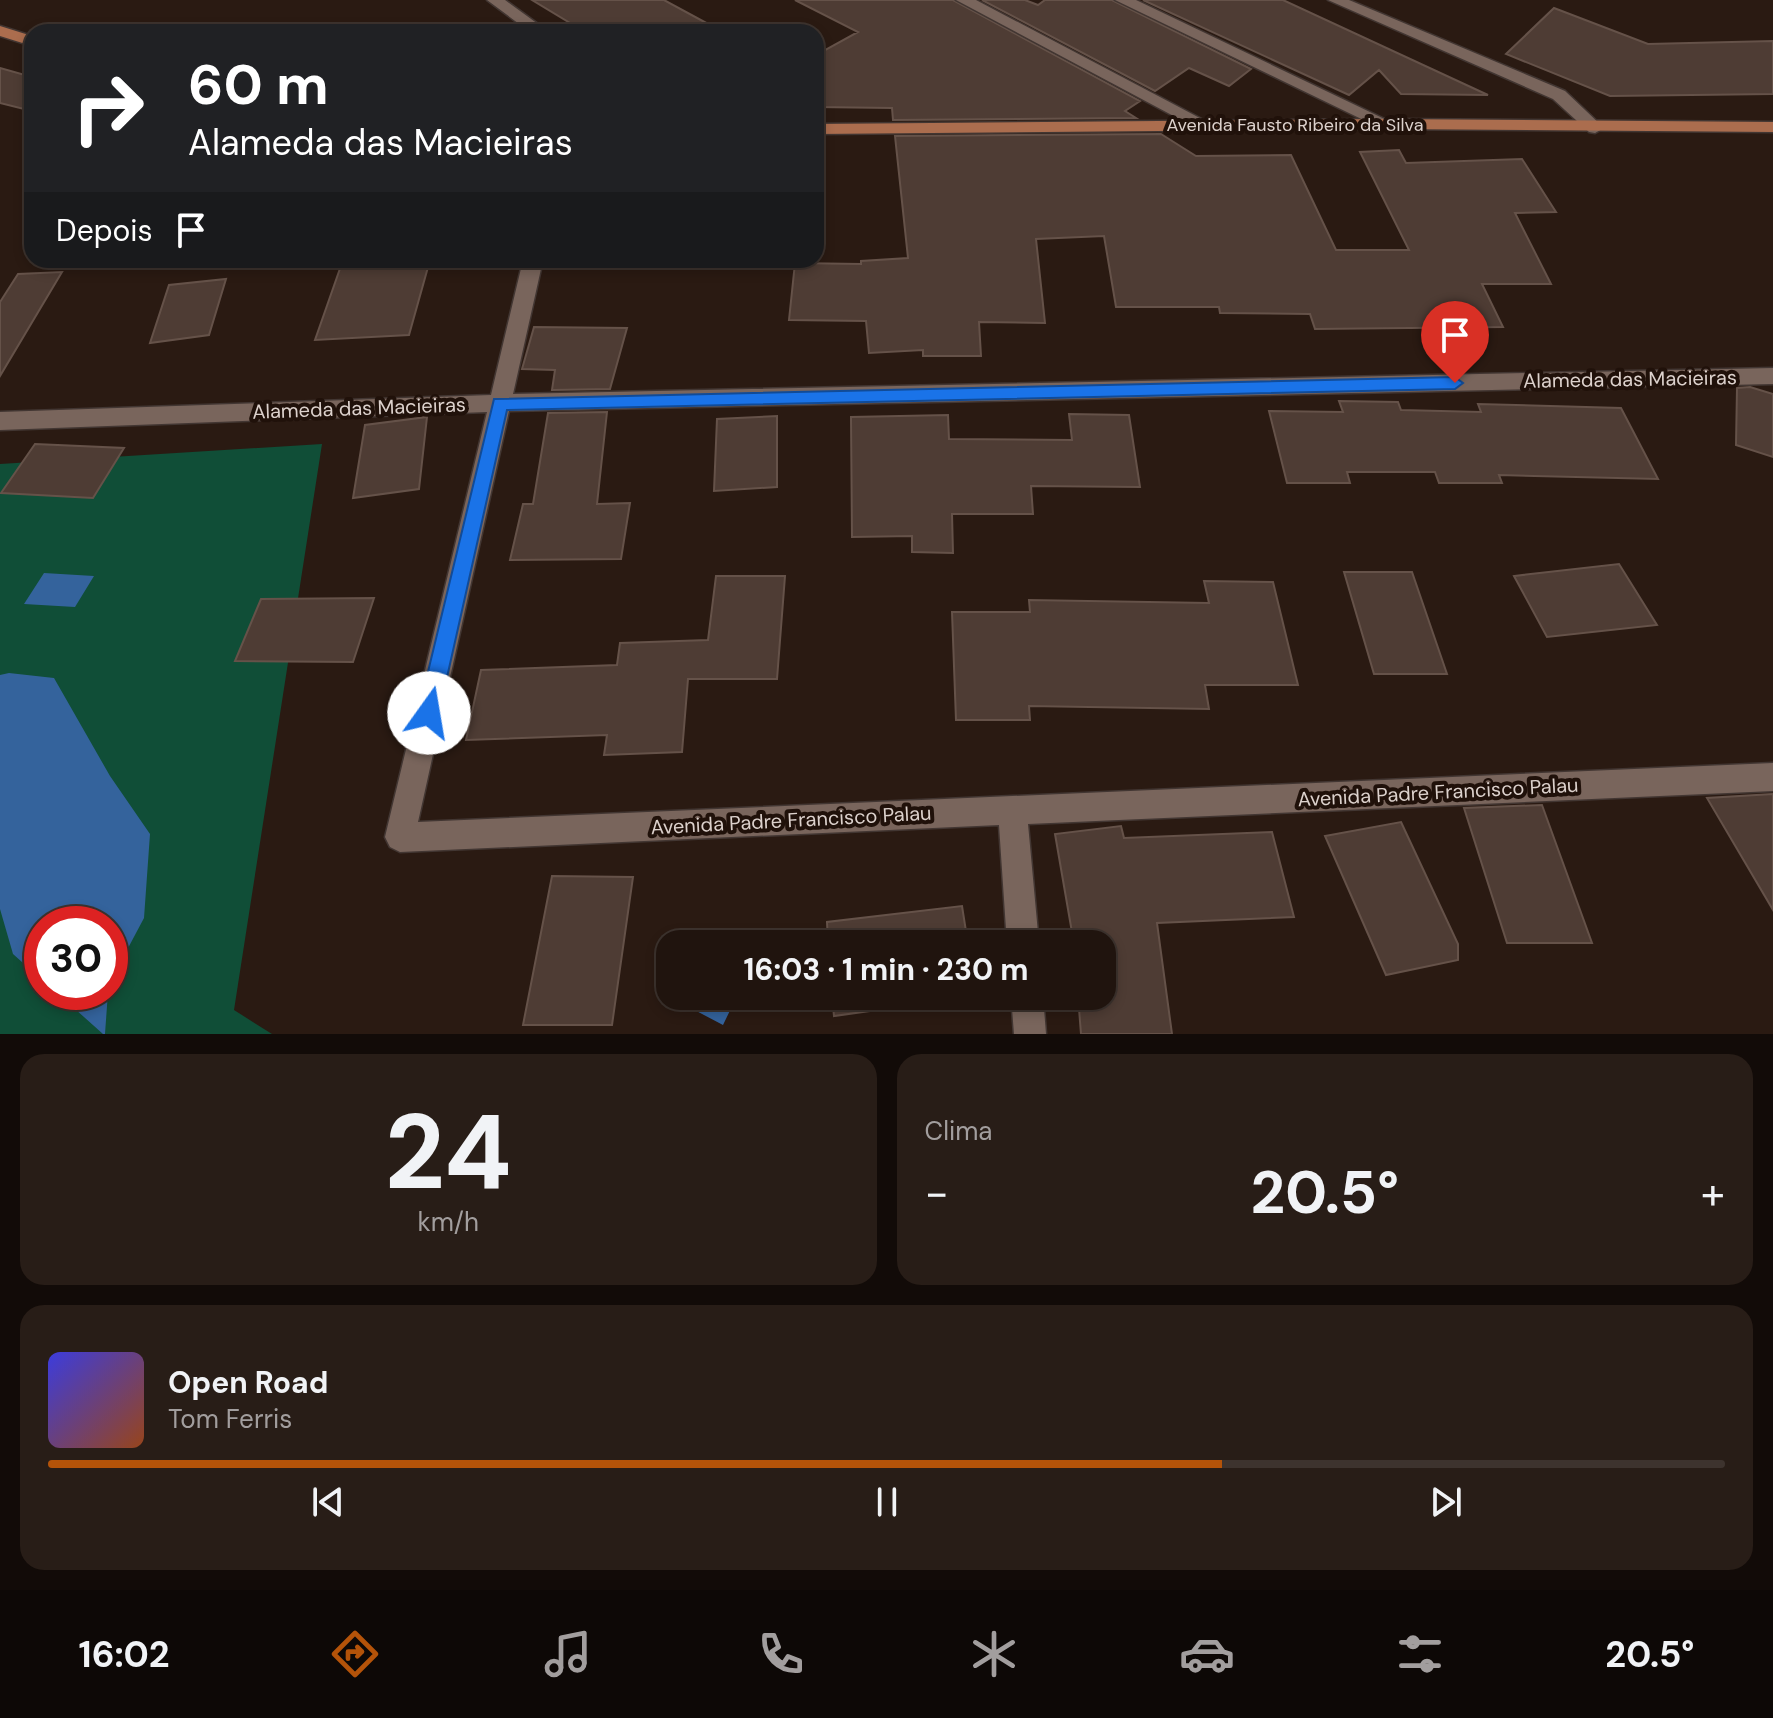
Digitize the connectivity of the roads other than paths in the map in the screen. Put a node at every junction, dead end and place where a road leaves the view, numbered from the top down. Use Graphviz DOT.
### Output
graph roads {
  1 [pos="495,0"];
  2 [pos="964,0"];
  3 [pos="1123,0"];
  4 [pos="1336,0"];
  5 [pos="530,24"];
  6 [pos="0,31"];
  7 [pos="24,38"];
  8 [pos="1386,124"];
  9 [pos="1204,125"];
  10 [pos="1595,128"];
  11 [pos="824,129"];
  12 [pos="1770,129"];
  13 [pos="531,268"];
  14 [pos="1773,376"];
  15 [pos="500,403"];
  16 [pos="0,421"];
  17 [pos="1773,777"];
  18 [pos="1012,810"];
  19 [pos="1022,930"];
  20 [pos="1028,1010"];
  21 [pos="1030,1034"];
  1 -- 5 [label="street"];
  2 -- 9 [label="street"];
  3 -- 8 [label="street"];
  4 -- 10 [label="street"];
  6 -- 7 [label="main road"];
  8 -- 9 [label="main road, Avenida Fausto Ribeiro da Silva"];
  8 -- 10 [label="main road, Avenida Fausto Ribeiro da Silva"];
  9 -- 11 [label="main road, Avenida Fausto Ribeiro da Silva"];
  10 -- 12 [label="main road, Avenida Fausto Ribeiro da Silva"];
  13 -- 15 [label="street, Avenida Padre Francisco Palau"];
  14 -- 15 [label="street, Alameda das Macieiras"];
  15 -- 16 [label="street, Alameda das Macieiras"];
  15 -- 18 [label="street, Avenida Padre Francisco Palau"];
  17 -- 18 [label="street, Avenida Padre Francisco Palau"];
  18 -- 19 [label="street"];
  20 -- 21 [label="street"];
}
